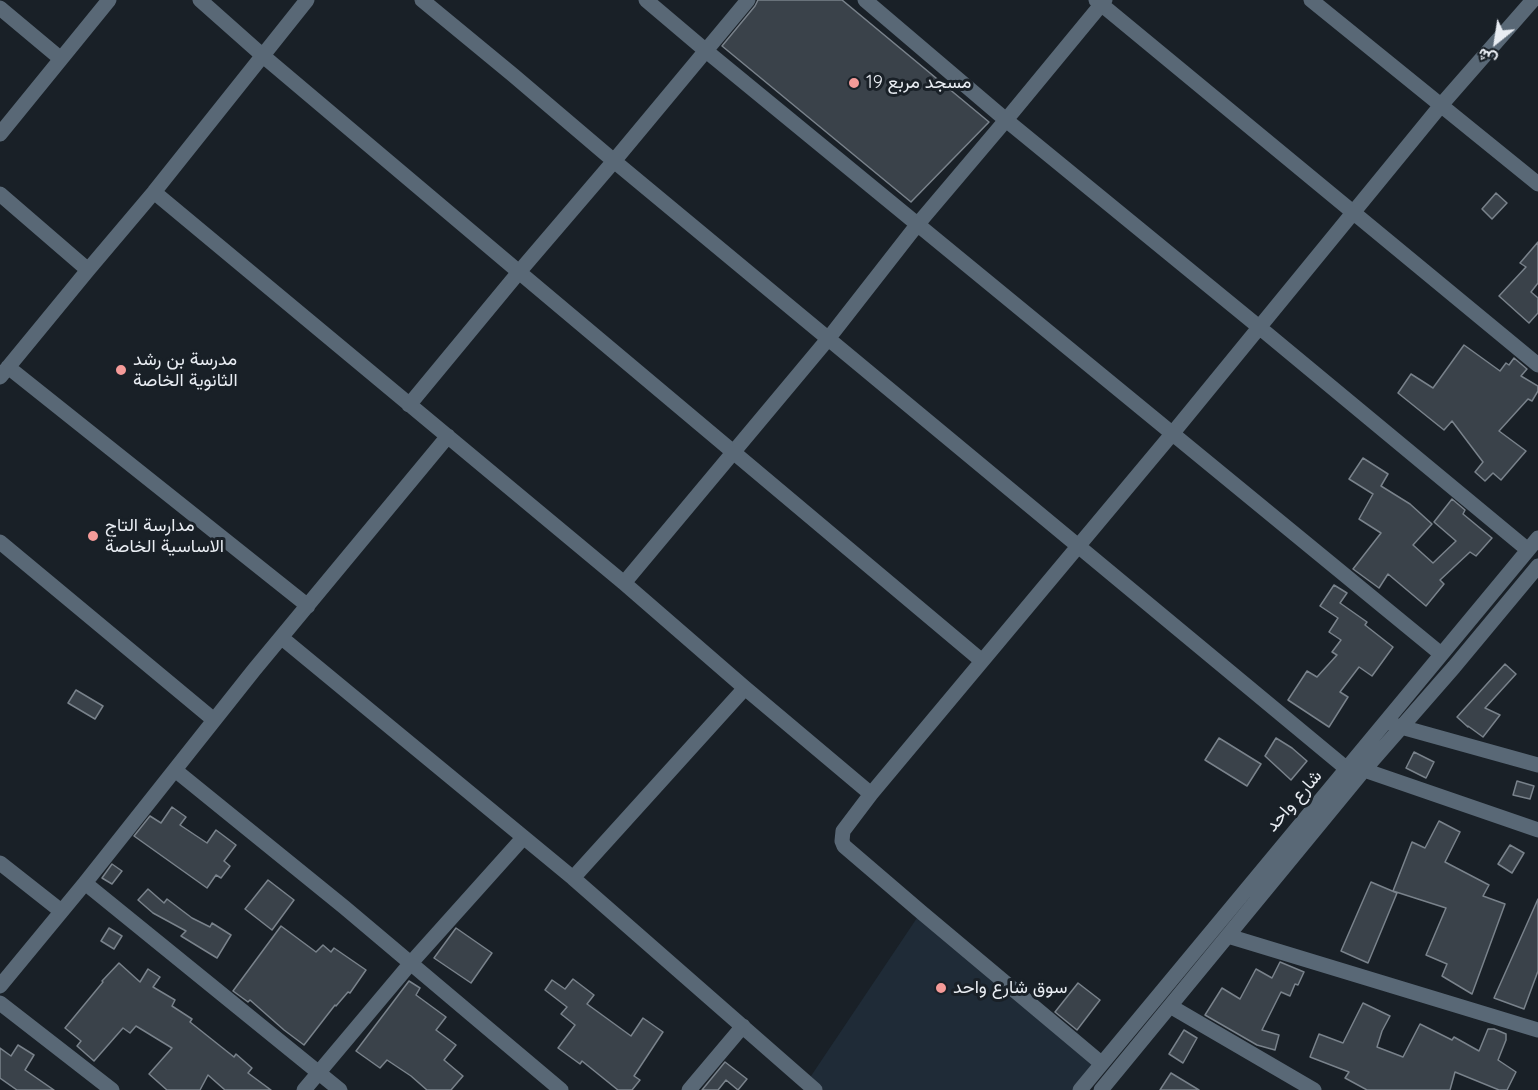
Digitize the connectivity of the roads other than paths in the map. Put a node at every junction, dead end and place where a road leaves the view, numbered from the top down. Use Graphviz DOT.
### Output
graph roads {
  1 [pos="109,0"];
  2 [pos="200,0"];
  3 [pos="307,0"];
  4 [pos="422,0"];
  5 [pos="646,0"];
  6 [pos="748,0"];
  7 [pos="865,0"];
  8 [pos="1311,0"];
  9 [pos="1533,0"];
  10 [pos="1101,1"];
  11 [pos="0,8"];
  12 [pos="705,50"];
  13 [pos="262,55"];
  14 [pos="61,58"];
  15 [pos="1442,104"];
  16 [pos="1006,120"];
  17 [pos="0,134"];
  18 [pos="614,161"];
  19 [pos="1538,183"];
  20 [pos="154,192"];
  21 [pos="0,194"];
  22 [pos="1353,213"];
  23 [pos="917,225"];
  24 [pos="88,270"];
  25 [pos="519,272"];
  26 [pos="1259,327"];
  27 [pos="828,339"];
  28 [pos="1538,365"];
  29 [pos="4,372"];
  30 [pos="409,405"];
  31 [pos="1172,434"];
  32 [pos="448,436"];
  33 [pos="733,452"];
  34 [pos="1538,538"];
  35 [pos="0,542"];
  36 [pos="1079,546"];
  37 [pos="1528,550"];
  38 [pos="1538,566"];
  39 [pos="624,583"];
  40 [pos="308,606"];
  41 [pos="282,638"];
  42 [pos="1441,654"];
  43 [pos="982,661"];
  44 [pos="745,688"];
  45 [pos="214,720"];
  46 [pos="1386,723"];
  47 [pos="1402,727"];
  48 [pos="1538,765"];
  49 [pos="1347,769"];
  50 [pos="175,770"];
  51 [pos="1364,770"];
  52 [pos="871,794"];
  53 [pos="1538,830"];
  54 [pos="523,838"];
  55 [pos="0,863"];
  56 [pos="573,878"];
  57 [pos="86,883"];
  58 [pos="61,911"];
  59 [pos="1228,936"];
  60 [pos="410,964"];
  61 [pos="0,986"];
  62 [pos="0,1003"];
  63 [pos="1170,1006"];
  64 [pos="743,1026"];
  65 [pos="1538,1030"];
  66 [pos="1101,1063"];
  67 [pos="319,1073"];
  68 [pos="112,1090"];
  69 [pos="304,1090"];
  70 [pos="340,1090"];
  71 [pos="561,1090"];
  72 [pos="689,1090"];
  73 [pos="815,1090"];
  74 [pos="1080,1090"];
  75 [pos="1101,1090"];
  76 [pos="1314,1090"];
  1 -- 14 [label="street"];
  2 -- 13 [label="street"];
  3 -- 13 [label="street"];
  4 -- 18 [label="street"];
  5 -- 12 [label="street"];
  6 -- 12 [label="street"];
  7 -- 16 [label="street"];
  8 -- 15 [label="street"];
  9 -- 15 [label="street"];
  10 -- 16 [label="street"];
  10 -- 22 [label="street"];
  11 -- 14 [label="street"];
  12 -- 18 [label="street"];
  12 -- 23 [label="street"];
  13 -- 20 [label="street"];
  13 -- 25 [label="street"];
  14 -- 17 [label="street"];
  15 -- 19 [label="street"];
  15 -- 22 [label="street"];
  16 -- 23 [label="street"];
  16 -- 26 [label="street"];
  18 -- 25 [label="street"];
  18 -- 27 [label="street"];
  20 -- 24 [label="street"];
  20 -- 30 [label="street"];
  21 -- 24 [label="street"];
  22 -- 26 [label="street"];
  22 -- 28 [label="street"];
  23 -- 27 [label="street"];
  23 -- 31 [label="street"];
  24 -- 29 [label="street"];
  25 -- 30 [label="street"];
  25 -- 33 [label="street"];
  26 -- 31 [label="street"];
  26 -- 37 [label="street"];
  27 -- 33 [label="street"];
  27 -- 36 [label="street"];
  29 -- 40 [label="street"];
  30 -- 32 [label="street"];
  31 -- 36 [label="street"];
  31 -- 42 [label="street"];
  32 -- 39 [label="street"];
  32 -- 40 [label="street"];
  33 -- 39 [label="street"];
  33 -- 43 [label="street"];
  34 -- 37 [label="street, شارع واحد"];
  35 -- 45 [label="street"];
  36 -- 43 [label="street"];
  36 -- 49 [label="street"];
  37 -- 42 [label="street, شارع واحد"];
  38 -- 47 [label="street, شارع واحد"];
  39 -- 44 [label="street"];
  40 -- 41 [label="street"];
  41 -- 45 [label="street"];
  41 -- 54 [label="street"];
  42 -- 46 [label="street, شارع واحد"];
  43 -- 52 [label="street"];
  44 -- 52 [label="street"];
  44 -- 56 [label="street"];
  45 -- 50 [label="street"];
  46 -- 47 [label="street"];
  46 -- 49 [label="street, شارع واحد"];
  47 -- 48 [label="street"];
  47 -- 51 [label="street, شارع واحد"];
  49 -- 51 [label="street"];
  49 -- 66 [label="street, شارع واحد"];
  50 -- 57 [label="street"];
  50 -- 60 [label="street"];
  51 -- 53 [label="street"];
  51 -- 59 [label="street, شارع واحد"];
  52 -- 66 [label="street"];
  54 -- 56 [label="street"];
  54 -- 60 [label="street"];
  55 -- 58 [label="street"];
  56 -- 64 [label="street"];
  57 -- 58 [label="street"];
  57 -- 67 [label="street"];
  58 -- 61 [label="street"];
  59 -- 63 [label="street, شارع واحد"];
  59 -- 65 [label="street"];
  60 -- 67 [label="street"];
  60 -- 71 [label="street"];
  62 -- 68 [label="street"];
  63 -- 75 [label="street, شارع واحد"];
  63 -- 76 [label="street"];
  64 -- 72 [label="street"];
  64 -- 73 [label="street"];
  66 -- 74 [label="street, شارع واحد"];
  67 -- 69 [label="street"];
  67 -- 70 [label="street"];
}
